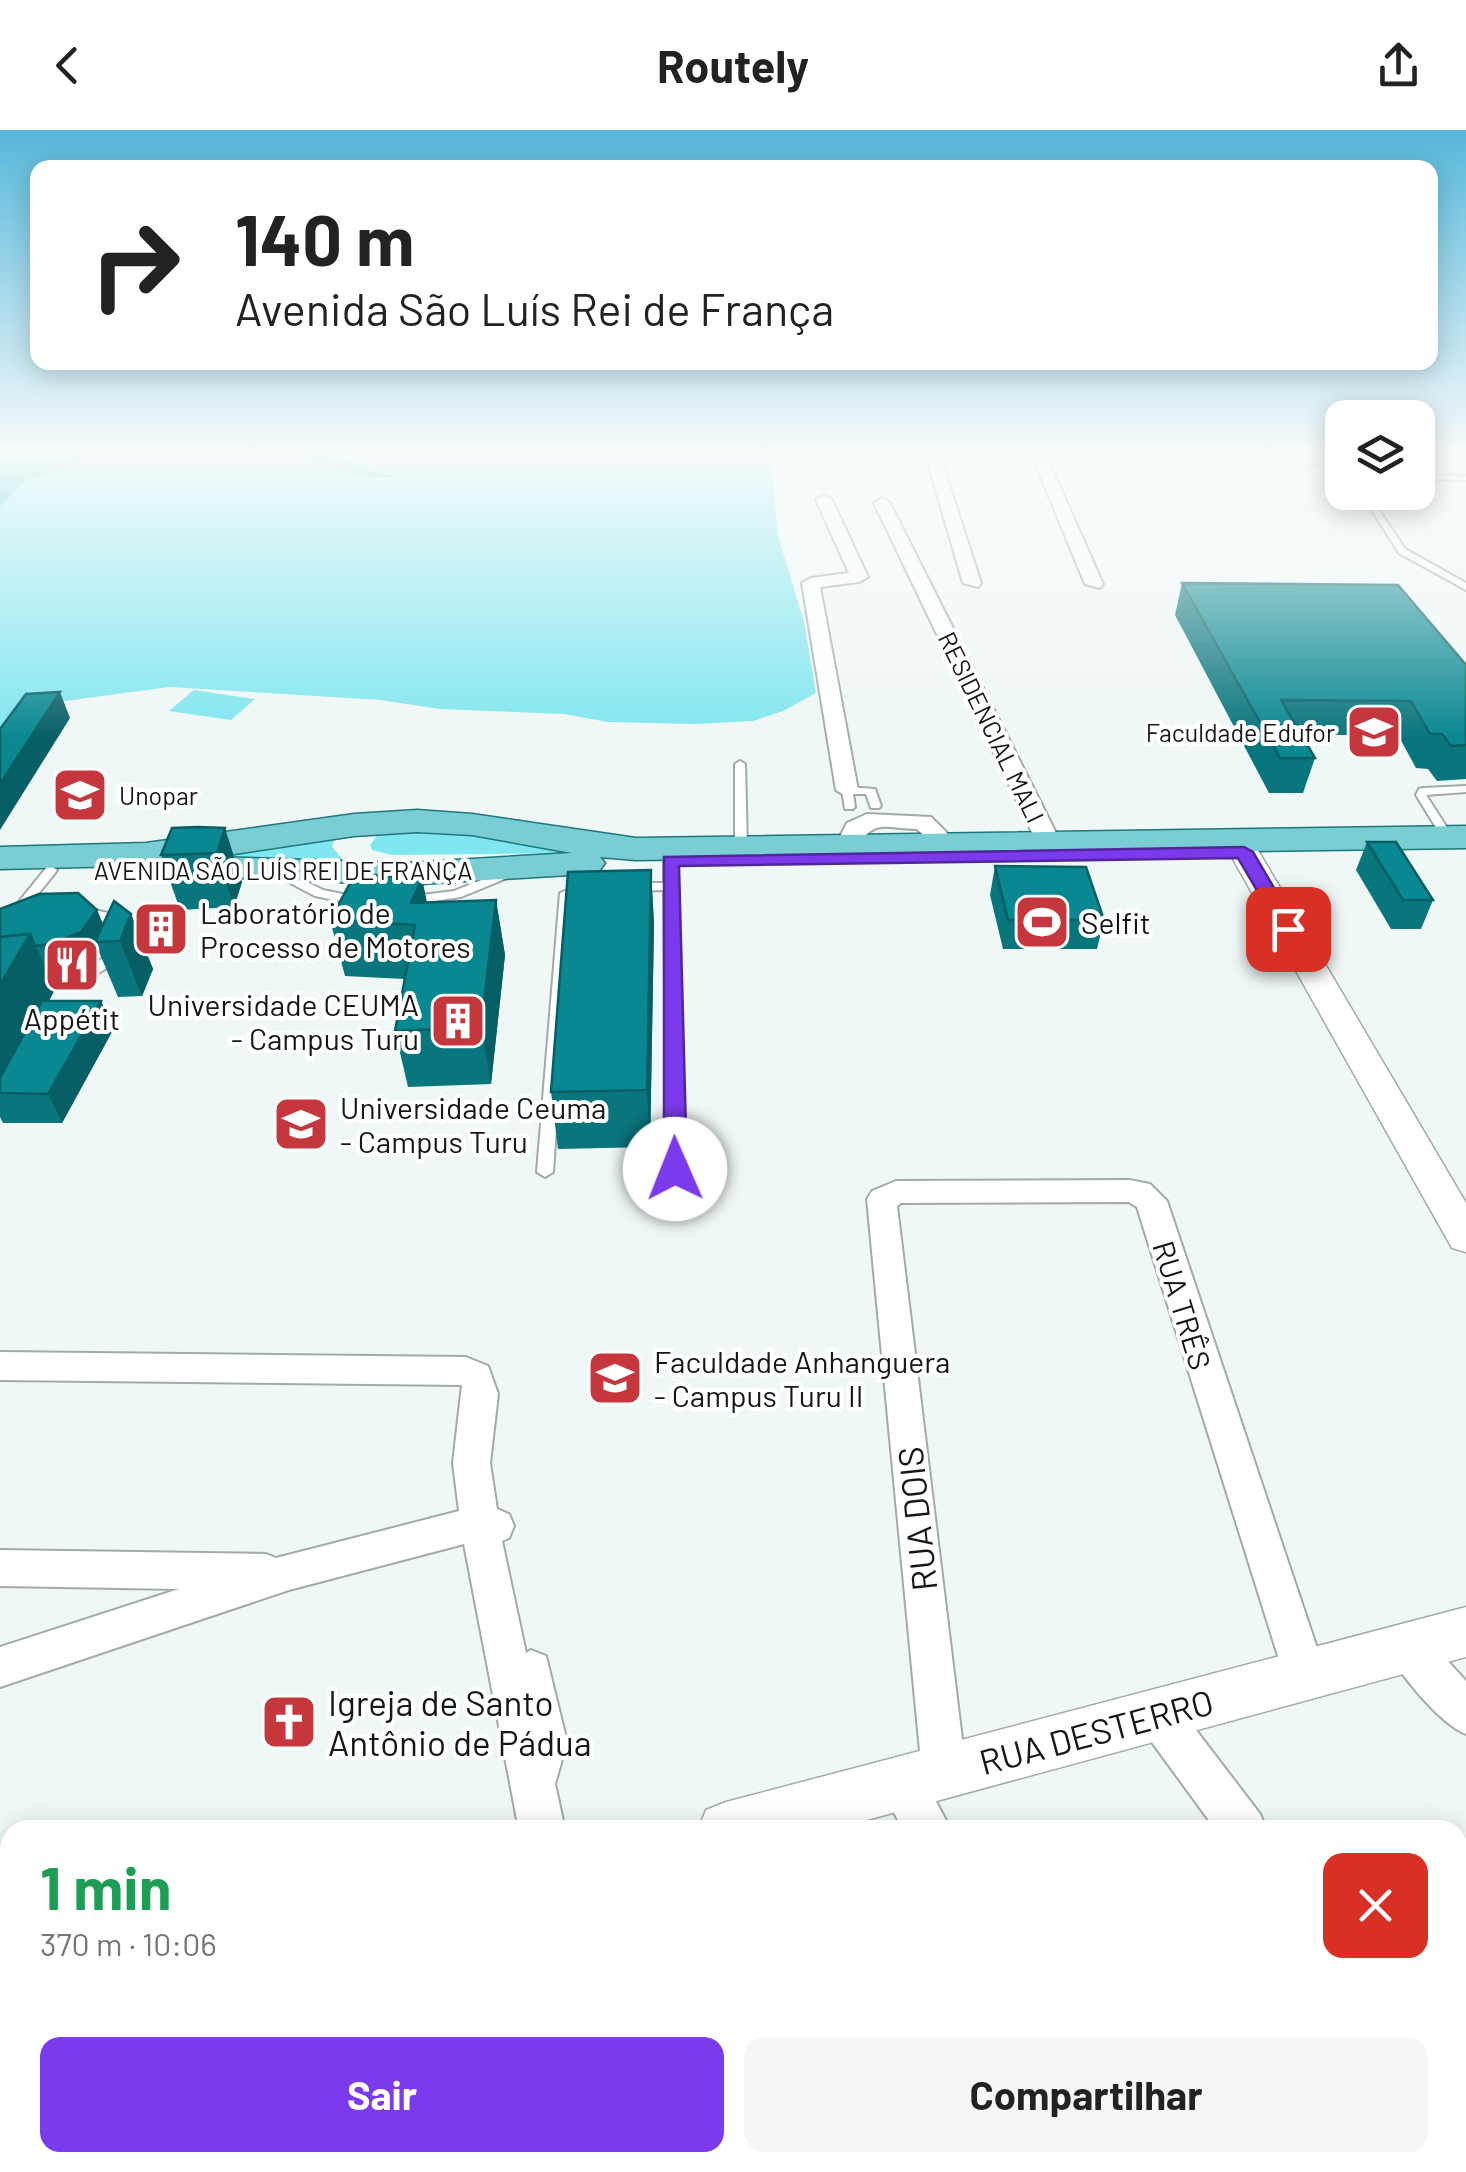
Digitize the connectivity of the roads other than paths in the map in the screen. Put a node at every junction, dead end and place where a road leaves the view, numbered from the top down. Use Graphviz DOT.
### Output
graph roads {
  1 [pos="846,548"];
  2 [pos="904,548"];
  3 [pos="961,548"];
  4 [pos="1079,548"];
  5 [pos="1400,548"];
  6 [pos="972,583"];
  7 [pos="1094,584"];
  8 [pos="1466,587"];
  9 [pos="740,764"];
  10 [pos="1466,790"];
  11 [pos="848,798"];
  12 [pos="876,814"];
  13 [pos="401,821"];
  14 [pos="850,838"];
  15 [pos="1460,841"];
  16 [pos="1049,843"];
  17 [pos="946,844"];
  18 [pos="741,847"];
  19 [pos="1244,852"];
  20 [pos="0,858"];
  21 [pos="522,866"];
  22 [pos="274,869"];
  23 [pos="51,870"];
  24 [pos="0,871"];
  25 [pos="671,874"];
  26 [pos="594,888"];
  27 [pos="613,888"];
  28 [pos="376,902"];
  29 [pos="393,902"];
  30 [pos="0,905"];
  31 [pos="65,911"];
  32 [pos="653,914"];
  33 [pos="671,914"];
  34 [pos="36,916"];
  35 [pos="582,916"];
  36 [pos="564,917"];
  37 [pos="0,931"];
  38 [pos="71,980"];
  39 [pos="0,984"];
  40 [pos="63,996"];
  41 [pos="675,1169"];
  42 [pos="545,1172"];
  43 [pos="881,1206"];
  44 [pos="1466,1238"];
  45 [pos="0,1366"];
  46 [pos="479,1523"];
  47 [pos="0,1568"];
  48 [pos="289,1572"];
  49 [pos="1466,1632"];
  50 [pos="1407,1648"];
  51 [pos="0,1667"];
  52 [pos="1305,1675"];
  53 [pos="1466,1713"];
  54 [pos="1158,1715"];
  55 [pos="922,1777"];
  56 [pos="540,1820"];
  57 [pos="763,1820"];
  58 [pos="927,1820"];
  59 [pos="1237,1820"];
  1 -- 11 [label="street"];
  2 -- 16 [label="street, RESIDENCIAL MALI"];
  3 -- 6 [label="street"];
  4 -- 7 [label="street"];
  5 -- 8 [label="lane"];
  9 -- 18 [label="lane"];
  10 -- 15 [label="lane"];
  11 -- 12 [label="lane"];
  11 -- 14 [label="street"];
  12 -- 14 [label="street"];
  12 -- 17 [label="street"];
  13 -- 18 [label="main road, AVENIDA SÃO LUÍS REI DE FRANÇA"];
  13 -- 20 [label="main road, AVENIDA SÃO LUÍS REI DE FRANÇA"];
  13 -- 21 [label="main road"];
  14 -- 17 [label="main road, AVENIDA SÃO LUÍS REI DE FRANÇA"];
  14 -- 18 [label="main road, AVENIDA SÃO LUÍS REI DE FRANÇA"];
  15 -- 16 [label="main road, AVENIDA SÃO LUÍS REI DE FRANÇA"];
  15 -- 19 [label="main road, AVENIDA SÃO LUÍS REI DE FRANÇA"];
  16 -- 17 [label="main road, AVENIDA SÃO LUÍS REI DE FRANÇA"];
  19 -- 25 [label="main road, AVENIDA SÃO LUÍS REI DE FRANÇA"];
  19 -- 44 [label="street"];
  21 -- 22 [label="main road, AVENIDA SÃO LUÍS REI DE FRANÇA"];
  21 -- 25 [label="main road, AVENIDA SÃO LUÍS REI DE FRANÇA"];
  21 -- 29 [label="lane"];
  22 -- 23 [label="main road, AVENIDA SÃO LUÍS REI DE FRANÇA"];
  22 -- 28 [label="lane"];
  23 -- 24 [label="main road, AVENIDA SÃO LUÍS REI DE FRANÇA"];
  23 -- 37 [label="lane"];
  25 -- 27 [label="lane"];
  25 -- 33 [label="lane"];
  26 -- 36 [label="lane"];
  30 -- 37 [label="lane"];
  31 -- 38 [label="lane"];
  32 -- 33 [label="lane"];
  33 -- 41 [label="lane"];
  34 -- 37 [label="lane"];
  35 -- 36 [label="lane"];
  36 -- 42 [label="lane"];
  38 -- 39 [label="lane"];
  38 -- 40 [label="lane"];
  43 -- 52 [label="street, RUA TRÊS"];
  43 -- 55 [label="street, RUA DOIS"];
  45 -- 46 [label="street"];
  46 -- 48 [label="street"];
  46 -- 56 [label="street"];
  47 -- 48 [label="street"];
  48 -- 51 [label="street"];
  49 -- 50 [label="street, RUA DESTERRO"];
  50 -- 52 [label="street, RUA DESTERRO"];
  50 -- 53 [label="street"];
  52 -- 54 [label="street, RUA DESTERRO"];
  54 -- 55 [label="street, RUA DESTERRO"];
  54 -- 59 [label="street"];
  55 -- 57 [label="street, RUA DESTERRO"];
  55 -- 58 [label="street"];
}
